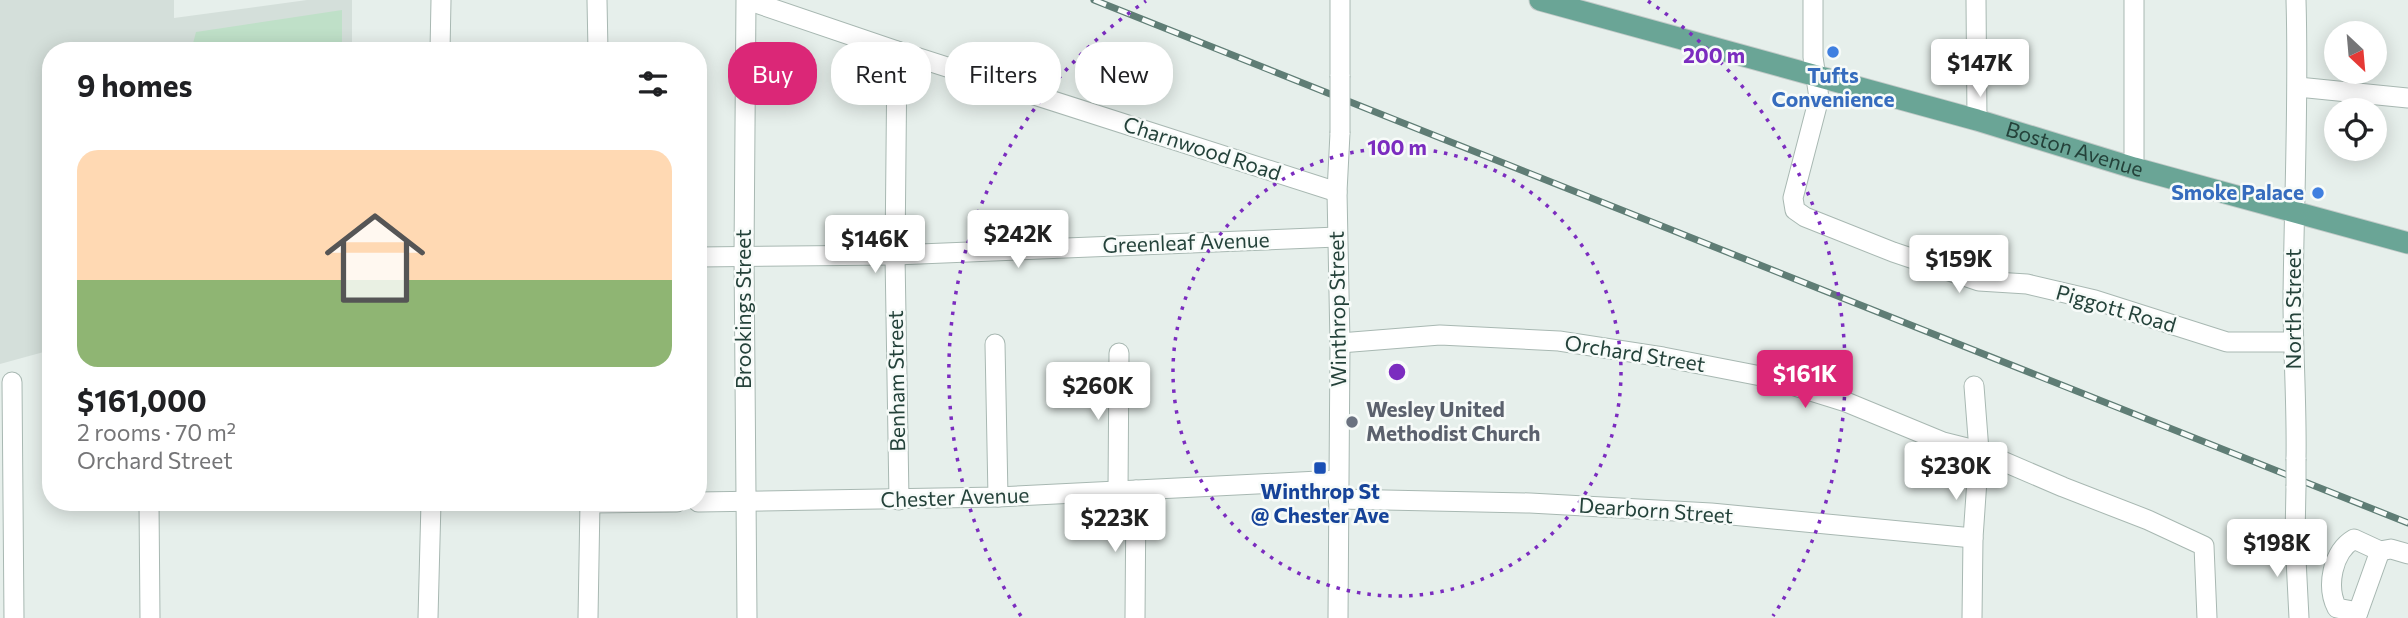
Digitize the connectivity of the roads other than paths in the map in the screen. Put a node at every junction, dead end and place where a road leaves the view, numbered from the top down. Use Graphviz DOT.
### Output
graph roads {
  1 [pos="597,0"];
  2 [pos="747,0"];
  3 [pos="1340,0"];
  4 [pos="1540,0"];
  5 [pos="1813,0"];
  6 [pos="1976,0"];
  7 [pos="2134,0"];
  8 [pos="2296,0"];
  9 [pos="437,2"];
  10 [pos="439,42"];
  11 [pos="598,42"];
  12 [pos="871,42"];
  13 [pos="931,62"];
  14 [pos="1816,76"];
  15 [pos="2298,87"];
  16 [pos="2408,98"];
  17 [pos="896,105"];
  18 [pos="1977,120"];
  19 [pos="2134,168"];
  20 [pos="1337,192"];
  21 [pos="2294,210"];
  22 [pos="1337,237"];
  23 [pos="2408,243"];
  24 [pos="744,255"];
  25 [pos="895,255"];
  26 [pos="707,257"];
  27 [pos="2293,342"];
  28 [pos="1340,343"];
  29 [pos="995,344"];
  30 [pos="1119,353"];
  31 [pos="12,382"];
  32 [pos="1974,386"];
  33 [pos="1979,451"];
  34 [pos="1338,490"];
  35 [pos="1127,491"];
  36 [pos="998,497"];
  37 [pos="899,500"];
  38 [pos="707,502"];
  39 [pos="745,502"];
  40 [pos="149,511"];
  41 [pos="431,511"];
  42 [pos="590,511"];
  43 [pos="1973,538"];
  44 [pos="2380,551"];
  45 [pos="2408,554"];
  46 [pos="2357,615"];
  47 [pos="14,618"];
  48 [pos="150,618"];
  49 [pos="428,618"];
  50 [pos="588,618"];
  51 [pos="747,618"];
  52 [pos="1135,618"];
  53 [pos="1338,618"];
  54 [pos="1972,618"];
  55 [pos="2207,618"];
  56 [pos="2299,618"];
  1 -- 11 [label="street"];
  2 -- 12 [label="street, Charnwood Road"];
  2 -- 24 [label="street, Brookings Street"];
  3 -- 20 [label="street, Winthrop Street, bridge"];
  4 -- 14 [label="main road, Boston Avenue"];
  5 -- 14 [label="street"];
  6 -- 18 [label="street"];
  7 -- 19 [label="street"];
  8 -- 15 [label="street, North Street"];
  9 -- 10 [label="street"];
  13 -- 20 [label="street, Charnwood Road"];
  14 -- 18 [label="main road, Boston Avenue"];
  14 -- 27 [label="street, Piggott Road"];
  15 -- 16 [label="street"];
  15 -- 21 [label="street, North Street"];
  17 -- 25 [label="street, Benham Street"];
  18 -- 19 [label="main road, Boston Avenue"];
  19 -- 21 [label="main road, Boston Avenue"];
  20 -- 22 [label="street, Winthrop Street"];
  21 -- 23 [label="main road, Boston Avenue"];
  21 -- 27 [label="street, North Street"];
  22 -- 25 [label="street, Greenleaf Avenue"];
  22 -- 28 [label="street, Winthrop Street"];
  24 -- 25 [label="street, Greenleaf Avenue"];
  24 -- 26 [label="street, Greenleaf Avenue"];
  24 -- 39 [label="street, Brookings Street"];
  25 -- 37 [label="street, Benham Street"];
  27 -- 56 [label="street, North Street, bridge"];
  28 -- 33 [label="street, Orchard Street"];
  28 -- 34 [label="street, Winthrop Street"];
  29 -- 36 [label="street"];
  30 -- 35 [label="street"];
  31 -- 47 [label="street"];
  32 -- 33 [label="street"];
  33 -- 43 [label="street"];
  33 -- 55 [label="street, Orchard Street"];
  34 -- 35 [label="street, Chester Avenue"];
  34 -- 43 [label="street, Dearborn Street"];
  34 -- 53 [label="street, Winthrop Street"];
  35 -- 36 [label="street, Chester Avenue"];
  35 -- 52 [label="street"];
  36 -- 37 [label="street, Chester Avenue"];
  37 -- 39 [label="street, Chester Avenue"];
  38 -- 39 [label="street, Chester Avenue"];
  39 -- 51 [label="street, Brookings Street"];
  40 -- 48 [label="street"];
  41 -- 49 [label="street"];
  42 -- 50 [label="street"];
  43 -- 54 [label="street"];
  44 -- 45 [label="street"];
  44 -- 46 [label="street"];
  44 -- 46 [label="street"];
}
